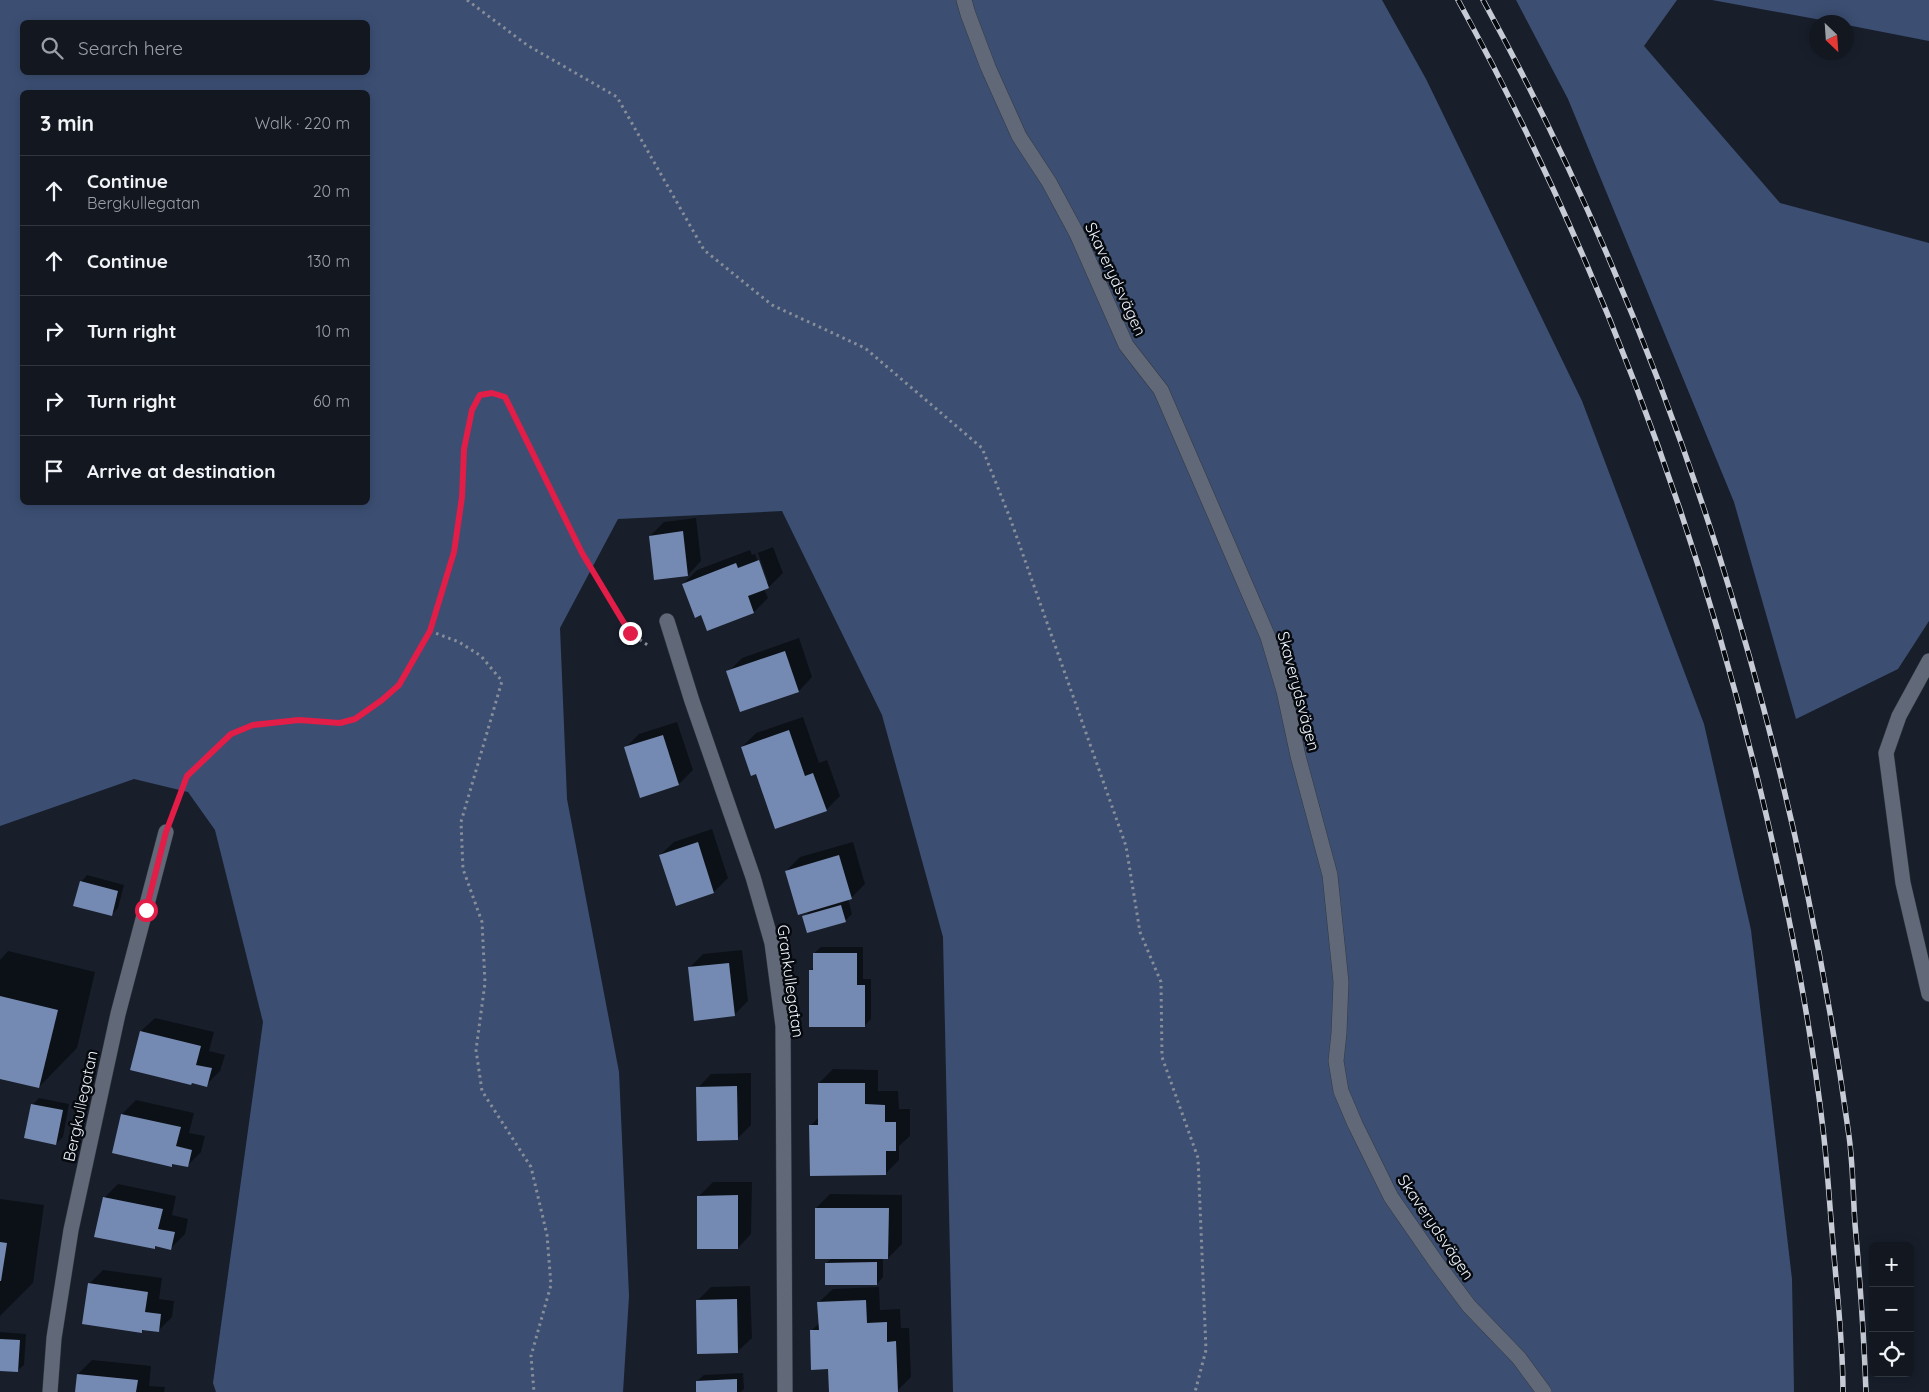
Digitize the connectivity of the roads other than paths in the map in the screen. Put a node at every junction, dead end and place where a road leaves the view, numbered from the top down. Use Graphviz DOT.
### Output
graph roads {
  1 [pos="964,0"];
  2 [pos="668,621"];
  3 [pos="1929,661"];
  4 [pos="166,832"];
  5 [pos="1929,994"];
  6 [pos="50,1392"];
  7 [pos="785,1392"];
  8 [pos="1544,1392"];
  1 -- 8 [label="street, Skaverydsvägen"];
  2 -- 7 [label="street, Grankullegatan"];
  3 -- 5 [label="street"];
  4 -- 6 [label="street, Bergkullegatan"];
}
